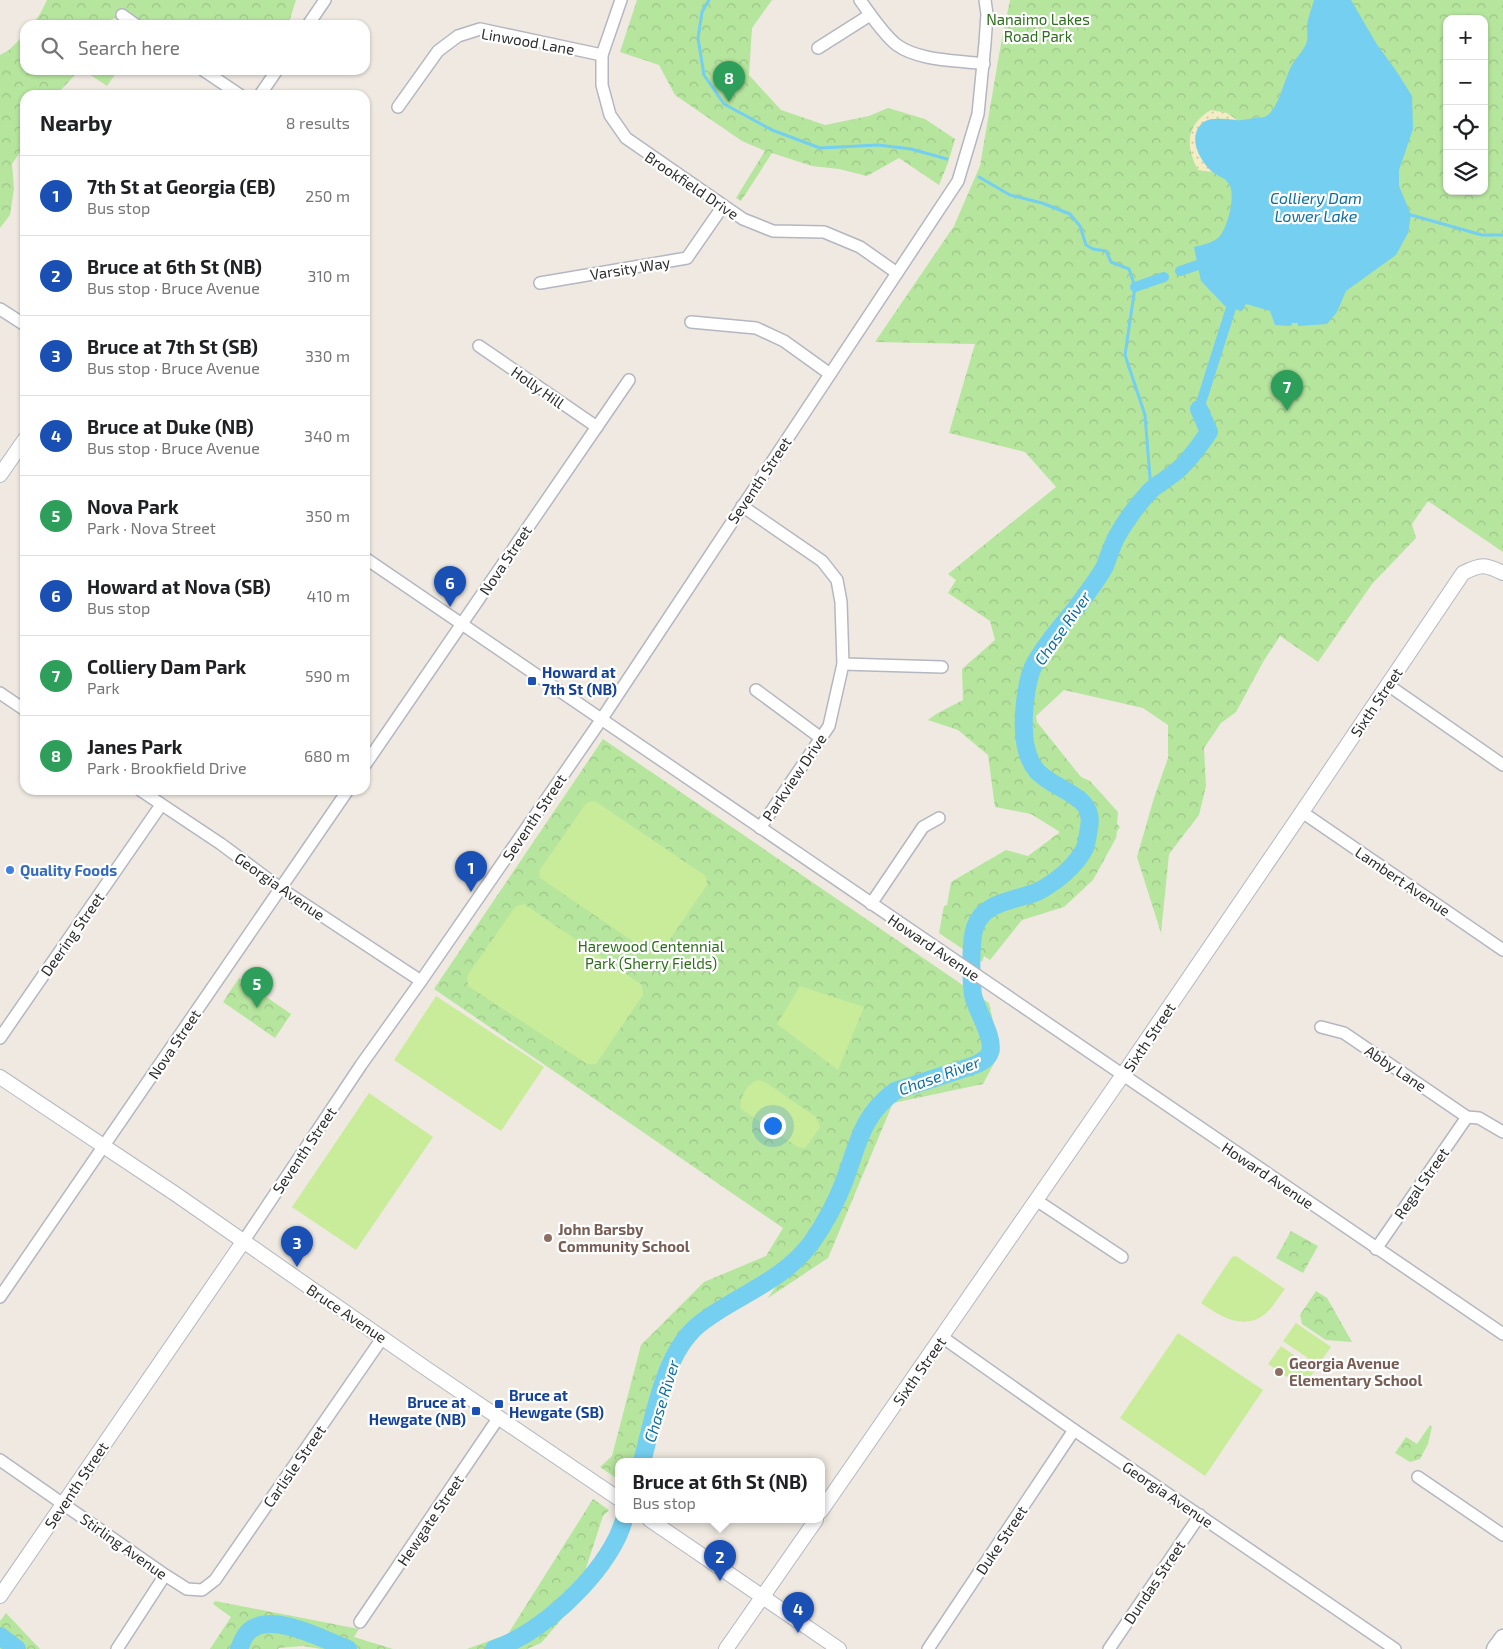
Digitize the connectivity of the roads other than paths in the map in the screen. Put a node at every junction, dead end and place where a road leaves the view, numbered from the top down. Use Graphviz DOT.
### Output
graph roads {
  1 [pos="325,0"];
  2 [pos="621,0"];
  3 [pos="860,0"];
  4 [pos="986,0"];
  5 [pos="122,15"];
  6 [pos="870,15"];
  7 [pos="129,20"];
  8 [pos="311,20"];
  9 [pos="818,48"];
  10 [pos="602,55"];
  11 [pos="984,64"];
  12 [pos="210,75"];
  13 [pos="274,75"];
  14 [pos="233,90"];
  15 [pos="263,90"];
  16 [pos="398,107"];
  17 [pos="724,206"];
  18 [pos="897,273"];
  19 [pos="540,283"];
  20 [pos="0,308"];
  21 [pos="20,322"];
  22 [pos="692,322"];
  23 [pos="480,346"];
  24 [pos="830,374"];
  25 [pos="628,380"];
  26 [pos="596,427"];
  27 [pos="20,446"];
  28 [pos="1,472"];
  29 [pos="742,506"];
  30 [pos="370,561"];
  31 [pos="1503,573"];
  32 [pos="461,624"];
  33 [pos="843,664"];
  34 [pos="942,667"];
  35 [pos="1388,685"];
  36 [pos="756,690"];
  37 [pos="0,693"];
  38 [pos="20,707"];
  39 [pos="601,720"];
  40 [pos="821,738"];
  41 [pos="370,758"];
  42 [pos="1503,764"];
  43 [pos="147,795"];
  44 [pos="345,795"];
  45 [pos="161,805"];
  46 [pos="1302,812"];
  47 [pos="939,818"];
  48 [pos="760,828"];
  49 [pos="280,888"];
  50 [pos="871,904"];
  51 [pos="1503,950"];
  52 [pos="421,981"];
  53 [pos="1321,1027"];
  54 [pos="0,1038"];
  55 [pos="1122,1076"];
  56 [pos="0,1077"];
  57 [pos="1467,1117"];
  58 [pos="1503,1132"];
  59 [pos="103,1147"];
  60 [pos="1036,1200"];
  61 [pos="242,1242"];
  62 [pos="1376,1249"];
  63 [pos="1122,1257"];
  64 [pos="0,1297"];
  65 [pos="1503,1334"];
  66 [pos="942,1337"];
  67 [pos="382,1338"];
  68 [pos="499,1417"];
  69 [pos="1074,1430"];
  70 [pos="0,1460"];
  71 [pos="1418,1477"];
  72 [pos="615,1496"];
  73 [pos="63,1504"];
  74 [pos="825,1505"];
  75 [pos="1200,1515"];
  76 [pos="654,1523"];
  77 [pos="814,1523"];
  78 [pos="1503,1535"];
  79 [pos="165,1575"];
  80 [pos="202,1590"];
  81 [pos="0,1596"];
  82 [pos="762,1597"];
  83 [pos="360,1622"];
  84 [pos="1503,1638"];
  85 [pos="1114,1647"];
  86 [pos="117,1649"];
  87 [pos="726,1649"];
  88 [pos="839,1649"];
  89 [pos="928,1649"];
  90 [pos="1396,1649"];
  91 [pos="1495,1649"];
  1 -- 8 [label="street"];
  2 -- 10 [label="street, Brookfield Drive"];
  3 -- 6 [label="street"];
  4 -- 11 [label="street, Seventh Street"];
  5 -- 7 [label="street"];
  6 -- 9 [label="street"];
  6 -- 11 [label="street"];
  10 -- 16 [label="street, Linwood Lane"];
  10 -- 17 [label="street, Brookfield Drive"];
  11 -- 18 [label="street, Seventh Street"];
  12 -- 14 [label="street"];
  13 -- 15 [label="street"];
  17 -- 18 [label="street, Brookfield Drive"];
  17 -- 19 [label="street, Varsity Way"];
  18 -- 24 [label="street, Seventh Street"];
  20 -- 21 [label="street"];
  22 -- 24 [label="street"];
  23 -- 26 [label="street, Holly Hill"];
  24 -- 29 [label="street, Seventh Street"];
  25 -- 26 [label="street, Nova Street"];
  26 -- 32 [label="street, Nova Street"];
  27 -- 28 [label="street"];
  29 -- 33 [label="street, Parkview Drive"];
  29 -- 39 [label="street, Seventh Street"];
  30 -- 32 [label="street, Howard Avenue"];
  31 -- 35 [label="street, Sixth Street"];
  32 -- 39 [label="street, Howard Avenue"];
  32 -- 41 [label="street, Nova Street"];
  33 -- 34 [label="street"];
  33 -- 40 [label="street, Parkview Drive"];
  35 -- 42 [label="street"];
  35 -- 46 [label="street, Sixth Street"];
  36 -- 40 [label="street"];
  37 -- 38 [label="street"];
  39 -- 48 [label="street, Howard Avenue"];
  39 -- 52 [label="street, Seventh Street"];
  40 -- 48 [label="street, Parkview Drive"];
  43 -- 45 [label="street, Georgia Avenue"];
  44 -- 49 [label="street, Nova Street"];
  45 -- 49 [label="street, Georgia Avenue"];
  45 -- 54 [label="street, Deering Street"];
  46 -- 51 [label="street, Lambert Avenue"];
  46 -- 55 [label="street, Sixth Street"];
  47 -- 50 [label="street"];
  48 -- 50 [label="street, Howard Avenue"];
  49 -- 52 [label="street, Georgia Avenue"];
  49 -- 59 [label="street, Nova Street"];
  50 -- 55 [label="street, Howard Avenue"];
  52 -- 61 [label="street, Seventh Street"];
  53 -- 57 [label="street, Abby Lane"];
  55 -- 60 [label="street, Sixth Street"];
  55 -- 62 [label="street, Howard Avenue"];
  56 -- 59 [label="street, Bruce Avenue"];
  57 -- 58 [label="street, Abby Lane"];
  57 -- 62 [label="street, Regal Street"];
  59 -- 61 [label="street, Bruce Avenue"];
  59 -- 64 [label="street, Nova Street"];
  60 -- 63 [label="street"];
  60 -- 66 [label="street, Sixth Street"];
  61 -- 67 [label="street, Bruce Avenue"];
  61 -- 73 [label="street, Seventh Street"];
  62 -- 65 [label="street, Howard Avenue"];
  66 -- 69 [label="street, Georgia Avenue"];
  66 -- 74 [label="street, Sixth Street"];
  67 -- 68 [label="street, Bruce Avenue"];
  67 -- 80 [label="street, Carlisle Street"];
  68 -- 72 [label="street, Bruce Avenue"];
  68 -- 83 [label="street, Hewgate Street"];
  69 -- 75 [label="street, Georgia Avenue"];
  69 -- 89 [label="street, Duke Street"];
  70 -- 73 [label="street, Stirling Avenue"];
  71 -- 78 [label="street"];
  73 -- 79 [label="street, Stirling Avenue"];
  73 -- 81 [label="street, Seventh Street"];
  75 -- 85 [label="street, Dundas Street"];
  75 -- 90 [label="street, Georgia Avenue"];
  76 -- 82 [label="street"];
  77 -- 82 [label="street"];
  79 -- 80 [label="street, Stirling Avenue"];
  79 -- 86 [label="street"];
  82 -- 87 [label="street"];
  82 -- 88 [label="street"];
  84 -- 91 [label="main road"];
}
